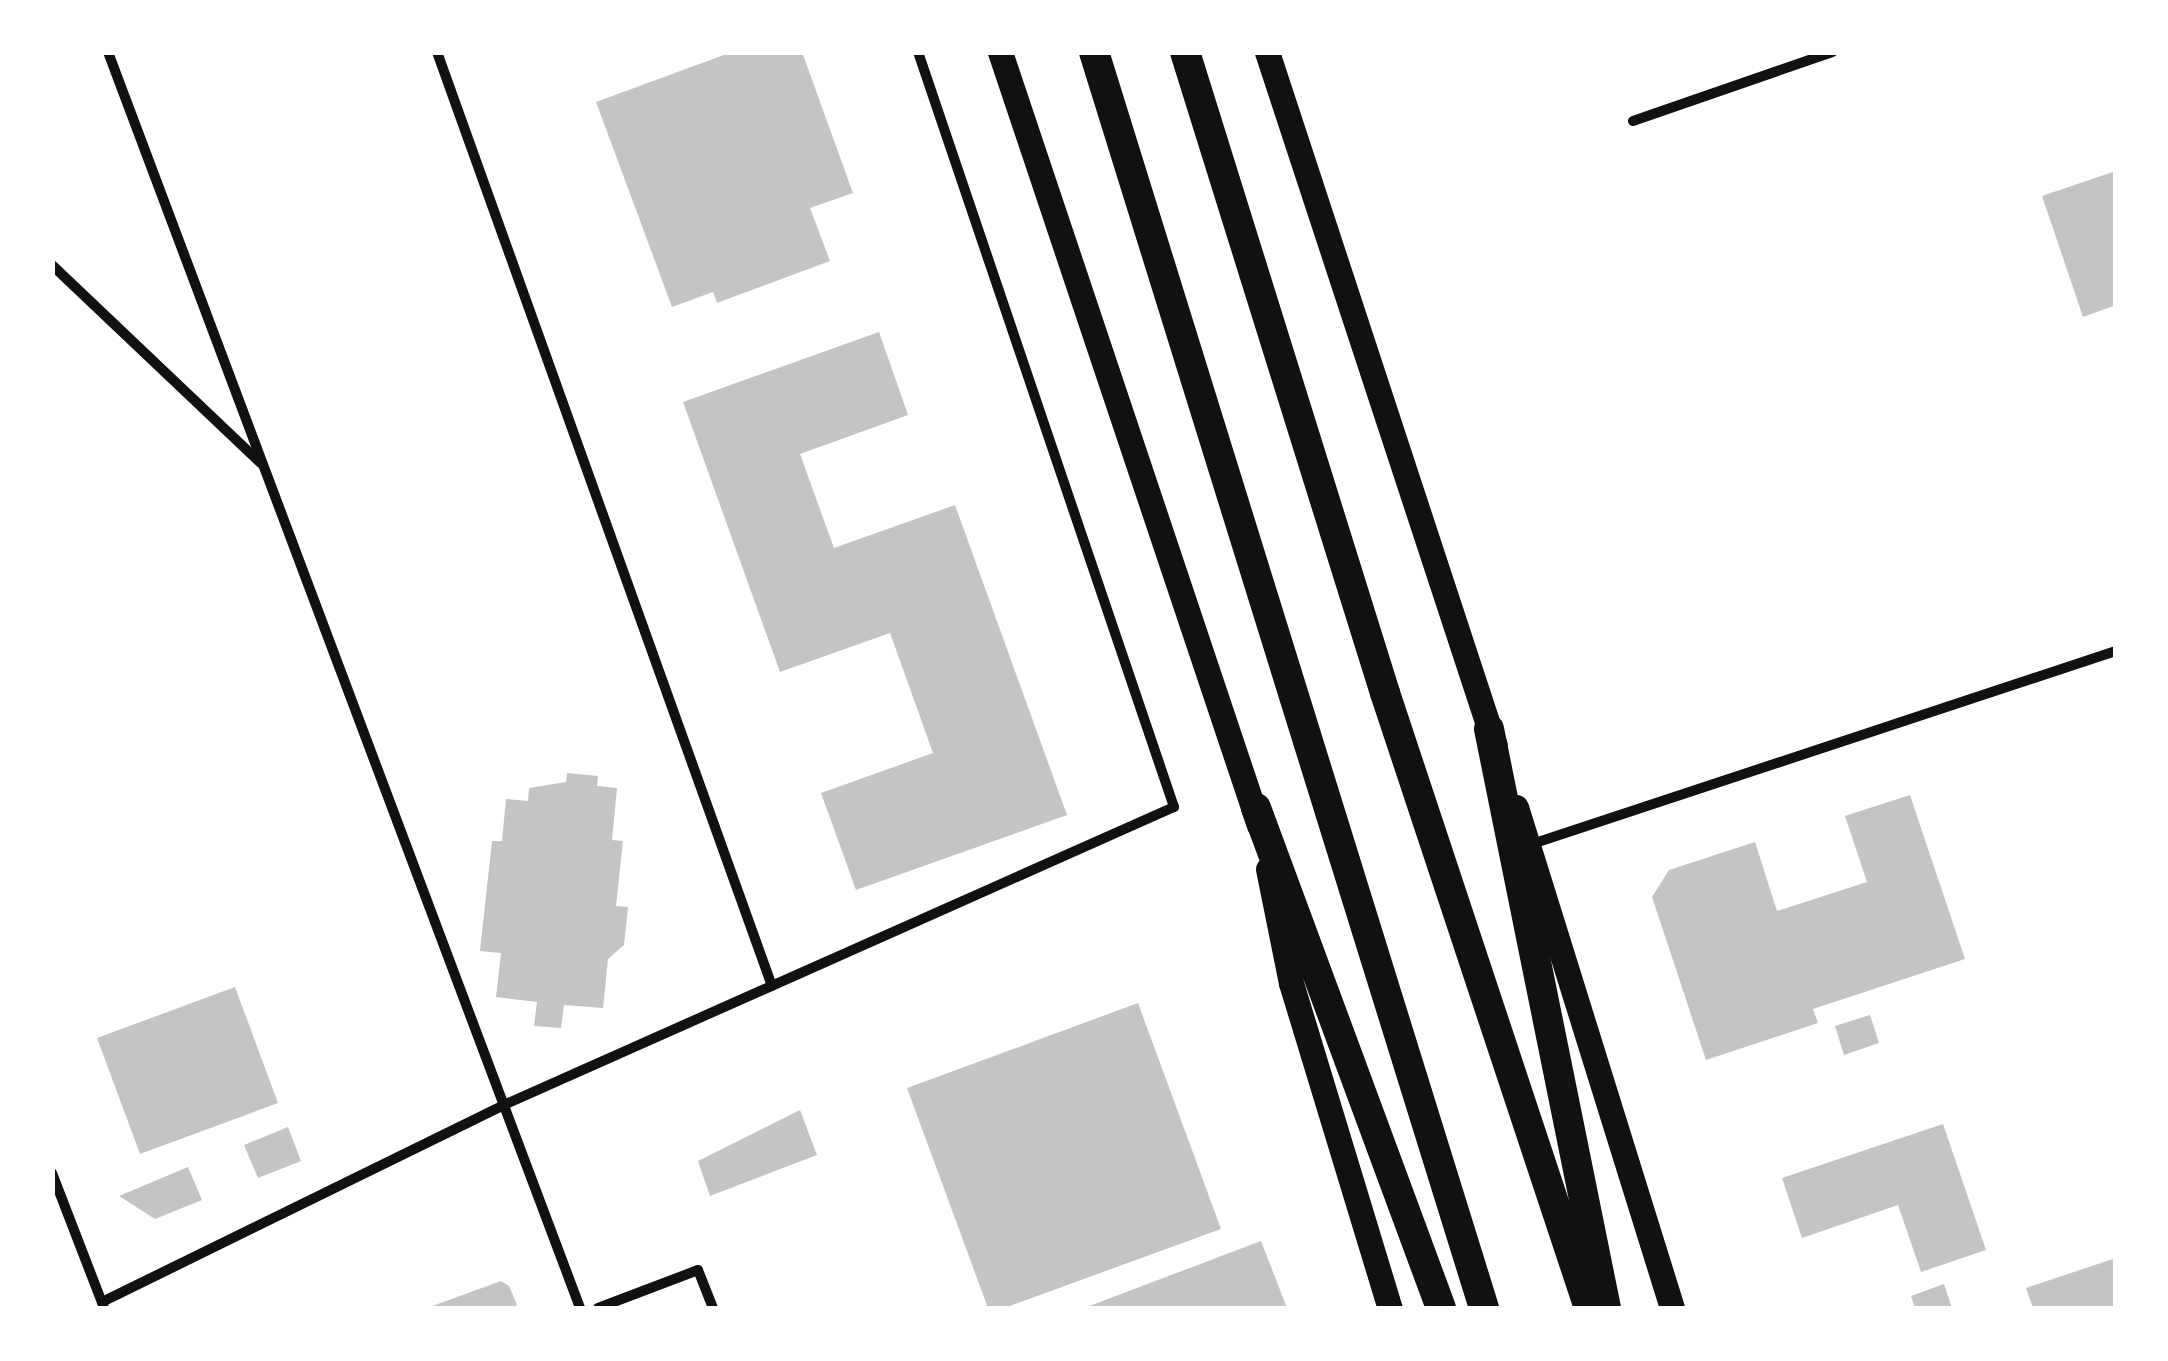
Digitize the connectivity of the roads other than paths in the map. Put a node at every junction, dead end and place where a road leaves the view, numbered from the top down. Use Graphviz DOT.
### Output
graph roads {
  1 [pos="108,52"];
  2 [pos="437,52"];
  3 [pos="918,52"];
  4 [pos="1000,52"];
  5 [pos="1094,52"];
  6 [pos="1185,52"];
  7 [pos="1267,52"];
  8 [pos="1832,52"];
  9 [pos="1633,121"];
  10 [pos="52,266"];
  11 [pos="265,468"];
  12 [pos="2116,650"];
  13 [pos="1488,728"];
  14 [pos="1256,808"];
  15 [pos="1529,845"];
  16 [pos="772,986"];
  17 [pos="506,1104"];
  18 [pos="52,1173"];
  19 [pos="104,1306"];
  20 [pos="580,1308"];
  21 [pos="598,1308"];
  22 [pos="713,1308"];
  23 [pos="1390,1308"];
  24 [pos="1441,1308"];
  25 [pos="1484,1308"];
  26 [pos="1589,1308"];
  27 [pos="1606,1308"];
  28 [pos="1672,1308"];
  1 -- 11 [label="street"];
  2 -- 16 [label="street"];
  3 -- 16 [label="street"];
  4 -- 14 [label="main road"];
  5 -- 25 [label="highway"];
  6 -- 26 [label="highway"];
  7 -- 13 [label="main road"];
  8 -- 9 [label="street"];
  10 -- 11 [label="street"];
  11 -- 17 [label="street"];
  12 -- 15 [label="street"];
  13 -- 15 [label="main road"];
  13 -- 27 [label="highway"];
  14 -- 23 [label="main road"];
  14 -- 24 [label="highway"];
  15 -- 28 [label="main road"];
  16 -- 17 [label="street"];
  17 -- 19 [label="street"];
  17 -- 20 [label="street"];
  18 -- 19 [label="street"];
  21 -- 22 [label="street"];
}
